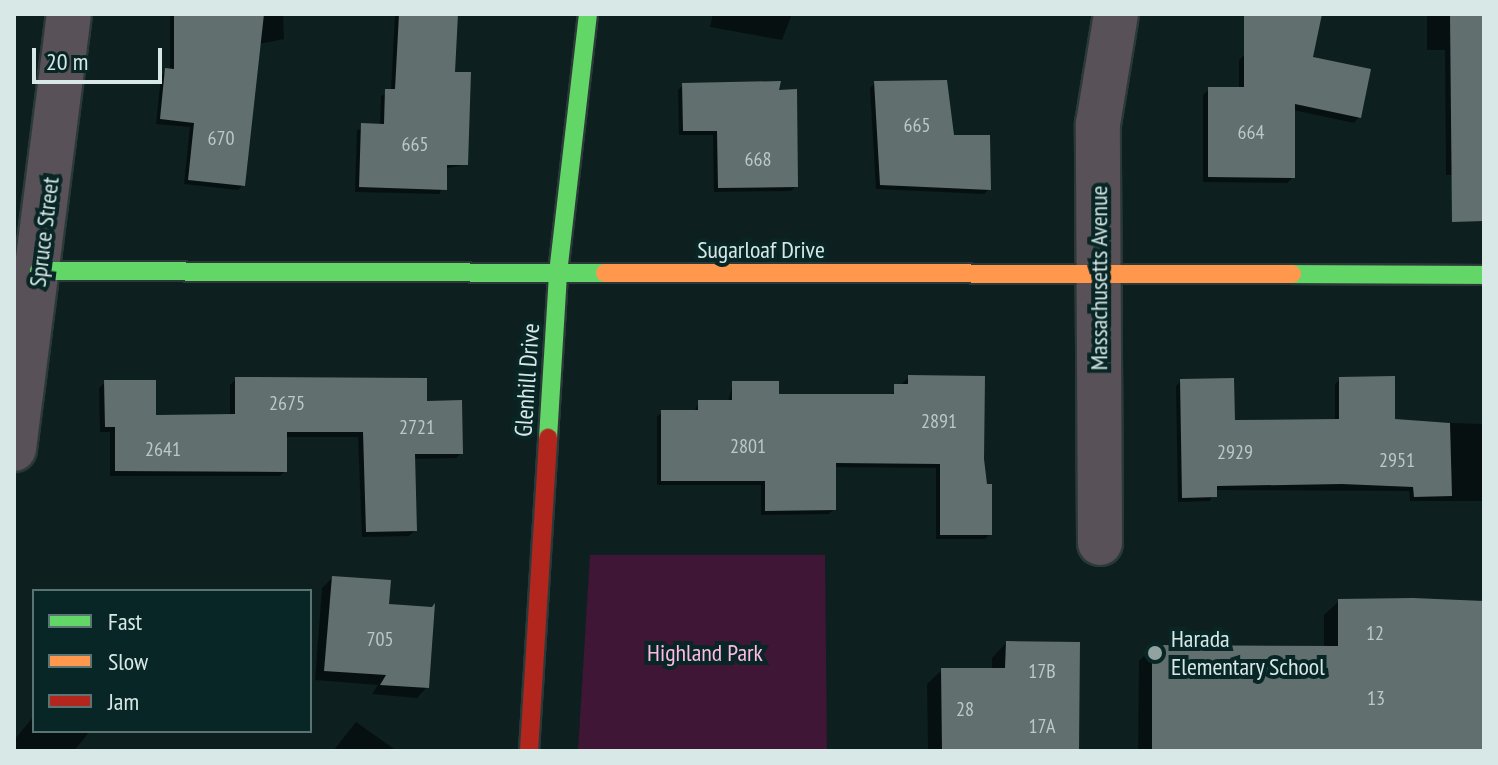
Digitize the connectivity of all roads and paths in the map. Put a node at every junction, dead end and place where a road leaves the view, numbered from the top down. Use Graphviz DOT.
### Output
graph roads {
  1 [pos="69,14"];
  2 [pos="588,14"];
  3 [pos="1116,14"];
  4 [pos="39,271"];
  5 [pos="558,273"];
  6 [pos="1100,275"];
  7 [pos="1484,275"];
  8 [pos="14,449"];
  9 [pos="1100,543"];
  10 [pos="529,751"];
  1 -- 4 [label="street, Spruce Street"];
  2 -- 5 [label="street, Glenhill Drive"];
  3 -- 6 [label="street, Massachusetts Avenue"];
  4 -- 5 [label="street, Sugarloaf Drive"];
  4 -- 8 [label="street, Spruce Street"];
  5 -- 6 [label="street, Sugarloaf Drive"];
  5 -- 10 [label="street, Glenhill Drive"];
  6 -- 7 [label="street, Sugarloaf Drive"];
  6 -- 9 [label="street, Massachusetts Avenue"];
}
